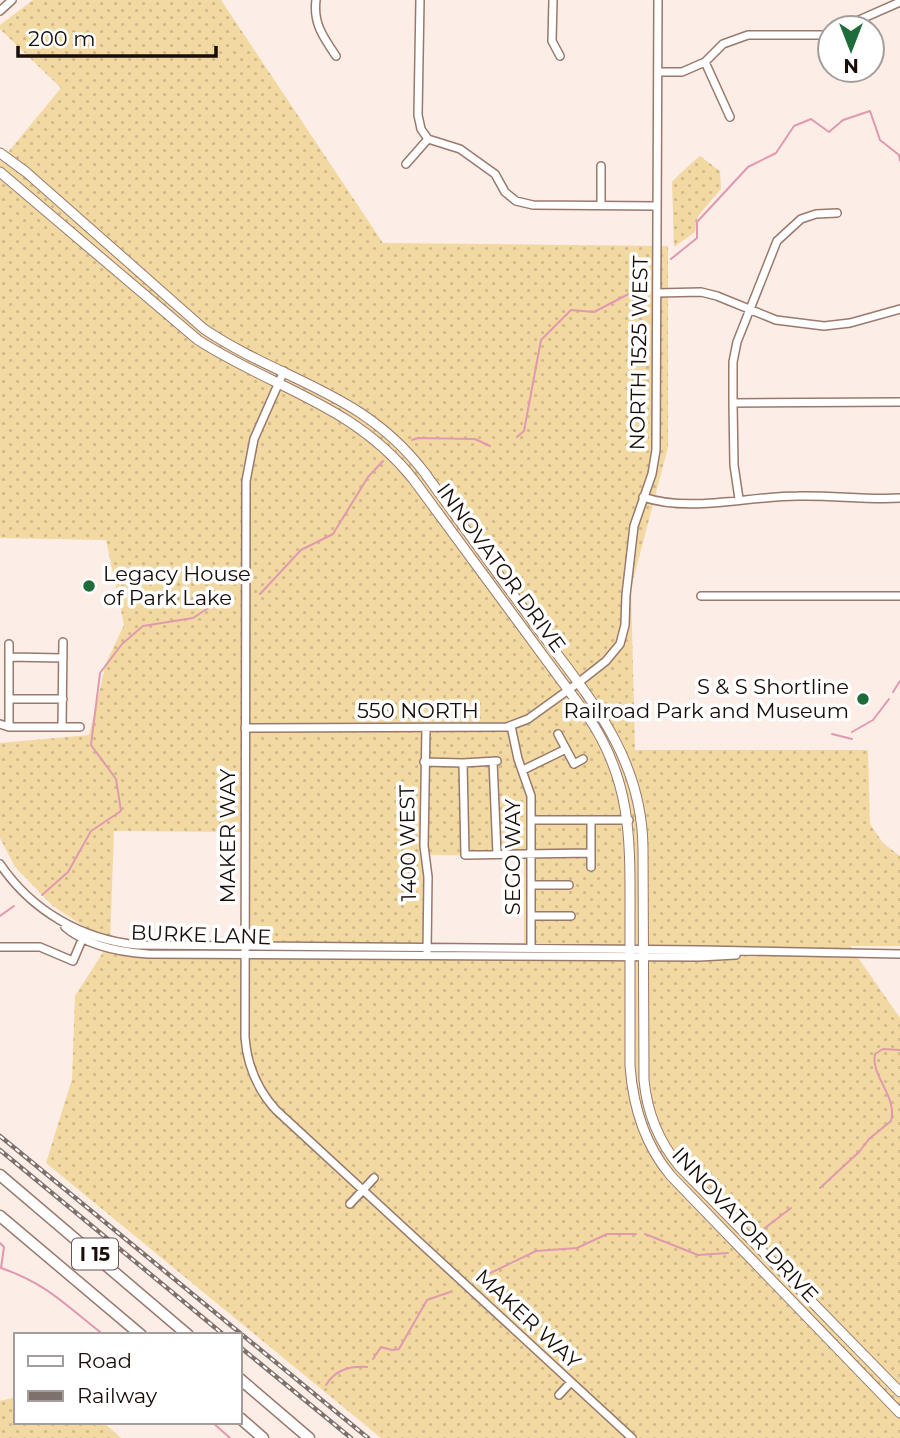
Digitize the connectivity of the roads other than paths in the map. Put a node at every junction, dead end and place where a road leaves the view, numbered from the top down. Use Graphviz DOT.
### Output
graph roads {
  1 [pos="12,0"];
  2 [pos="316,0"];
  3 [pos="420,0"];
  4 [pos="552,0"];
  5 [pos="658,0"];
  6 [pos="900,2"];
  7 [pos="0,11"];
  8 [pos="873,14"];
  9 [pos="816,34"];
  10 [pos="336,56"];
  11 [pos="559,56"];
  12 [pos="705,62"];
  13 [pos="658,72"];
  14 [pos="730,117"];
  15 [pos="428,139"];
  16 [pos="0,153"];
  17 [pos="406,164"];
  18 [pos="601,166"];
  19 [pos="0,172"];
  20 [pos="601,205"];
  21 [pos="657,206"];
  22 [pos="837,213"];
  23 [pos="657,293"];
  24 [pos="900,309"];
  25 [pos="750,310"];
  26 [pos="284,371"];
  27 [pos="278,383"];
  28 [pos="900,402"];
  29 [pos="733,403"];
  30 [pos="643,498"];
  31 [pos="900,498"];
  32 [pos="739,499"];
  33 [pos="701,596"];
  34 [pos="900,596"];
  35 [pos="63,642"];
  36 [pos="9,644"];
  37 [pos="9,657"];
  38 [pos="63,658"];
  39 [pos="578,683"];
  40 [pos="568,690"];
  41 [pos="9,699"];
  42 [pos="62,699"];
  43 [pos="0,724"];
  44 [pos="511,726"];
  45 [pos="9,727"];
  46 [pos="62,727"];
  47 [pos="80,727"];
  48 [pos="246,729"];
  49 [pos="426,729"];
  50 [pos="558,734"];
  51 [pos="566,749"];
  52 [pos="583,759"];
  53 [pos="424,762"];
  54 [pos="463,763"];
  55 [pos="523,770"];
  56 [pos="531,820"];
  57 [pos="591,820"];
  58 [pos="628,820"];
  59 [pos="591,853"];
  60 [pos="497,854"];
  61 [pos="531,854"];
  62 [pos="0,864"];
  63 [pos="592,867"];
  64 [pos="531,885"];
  65 [pos="569,885"];
  66 [pos="531,916"];
  67 [pos="571,916"];
  68 [pos="84,936"];
  69 [pos="0,947"];
  70 [pos="531,948"];
  71 [pos="245,950"];
  72 [pos="427,951"];
  73 [pos="630,953"];
  74 [pos="643,953"];
  75 [pos="900,954"];
  76 [pos="0,1175"];
  77 [pos="374,1178"];
  78 [pos="363,1190"];
  79 [pos="350,1204"];
  80 [pos="0,1216"];
  81 [pos="139,1333"];
  82 [pos="186,1333"];
  83 [pos="242,1381"];
  84 [pos="571,1382"];
  85 [pos="900,1392"];
  86 [pos="559,1395"];
  87 [pos="900,1413"];
  88 [pos="242,1420"];
  89 [pos="263,1438"];
  90 [pos="309,1438"];
  91 [pos="632,1438"];
  1 -- 7 [label="street"];
  2 -- 10 [label="street"];
  3 -- 15 [label="street"];
  4 -- 11 [label="street"];
  5 -- 13 [label="street, NORTH 1525 WEST"];
  6 -- 8 [label="street"];
  9 -- 12 [label="street"];
  12 -- 13 [label="street"];
  12 -- 14 [label="street"];
  13 -- 21 [label="street, NORTH 1525 WEST"];
  15 -- 17 [label="street"];
  15 -- 20 [label="street"];
  16 -- 26 [label="main road, INNOVATOR DRIVE"];
  18 -- 20 [label="street"];
  19 -- 27 [label="main road, INNOVATOR DRIVE"];
  20 -- 21 [label="street"];
  21 -- 23 [label="street, NORTH 1525 WEST"];
  22 -- 25 [label="street"];
  23 -- 25 [label="street"];
  23 -- 30 [label="street, NORTH 1525 WEST"];
  24 -- 25 [label="street"];
  25 -- 29 [label="street"];
  26 -- 27 [label="street, MAKER WAY"];
  26 -- 39 [label="main road, INNOVATOR DRIVE"];
  27 -- 40 [label="main road, INNOVATOR DRIVE"];
  27 -- 48 [label="street, MAKER WAY"];
  28 -- 29 [label="street"];
  29 -- 32 [label="street"];
  30 -- 32 [label="street"];
  30 -- 39 [label="street, NORTH 1525 WEST"];
  31 -- 32 [label="street"];
  33 -- 34 [label="street"];
  35 -- 38 [label="street"];
  36 -- 37 [label="street"];
  37 -- 38 [label="street"];
  37 -- 41 [label="street"];
  38 -- 42 [label="street"];
  39 -- 40 [label="street, 550 NORTH"];
  39 -- 74 [label="main road, INNOVATOR DRIVE"];
  40 -- 44 [label="street, 550 NORTH"];
  40 -- 58 [label="main road, INNOVATOR DRIVE"];
  41 -- 42 [label="street"];
  41 -- 45 [label="street"];
  42 -- 46 [label="street"];
  43 -- 45 [label="street"];
  44 -- 49 [label="street, 550 NORTH"];
  44 -- 55 [label="street, SEGO WAY"];
  45 -- 46 [label="street"];
  46 -- 47 [label="street"];
  48 -- 49 [label="street, 550 NORTH"];
  48 -- 71 [label="street, MAKER WAY"];
  49 -- 53 [label="street, 1400 WEST"];
  50 -- 51 [label="street"];
  51 -- 52 [label="street"];
  51 -- 55 [label="street"];
  53 -- 54 [label="street"];
  53 -- 72 [label="street, 1400 WEST"];
  54 -- 60 [label="street"];
  54 -- 60 [label="street"];
  55 -- 56 [label="street, SEGO WAY"];
  56 -- 57 [label="street"];
  56 -- 61 [label="street, SEGO WAY"];
  57 -- 58 [label="street"];
  57 -- 59 [label="street"];
  58 -- 73 [label="main road, INNOVATOR DRIVE"];
  59 -- 61 [label="street"];
  59 -- 63 [label="street"];
  60 -- 61 [label="street"];
  61 -- 64 [label="street, SEGO WAY"];
  62 -- 68 [label="street, BURKE LANE"];
  64 -- 65 [label="street"];
  64 -- 66 [label="street, SEGO WAY"];
  66 -- 67 [label="street"];
  66 -- 70 [label="street, SEGO WAY"];
  68 -- 69 [label="street"];
  68 -- 71 [label="street, BURKE LANE"];
  70 -- 72 [label="street, BURKE LANE"];
  70 -- 73 [label="street, BURKE LANE"];
  71 -- 72 [label="street, BURKE LANE"];
  71 -- 78 [label="street, MAKER WAY"];
  72 -- 73 [label="street, BURKE LANE"];
  73 -- 74 [label="street, BURKE LANE"];
  73 -- 87 [label="main road, INNOVATOR DRIVE"];
  74 -- 75 [label="street, BURKE LANE"];
  74 -- 85 [label="main road, INNOVATOR DRIVE"];
  76 -- 82 [label="highway, I 15"];
  77 -- 78 [label="street"];
  78 -- 79 [label="street"];
  78 -- 84 [label="street, MAKER WAY"];
  80 -- 81 [label="highway, I 15"];
  83 -- 90 [label="highway"];
  84 -- 86 [label="street"];
  84 -- 91 [label="street, MAKER WAY"];
  88 -- 89 [label="highway"];
}
